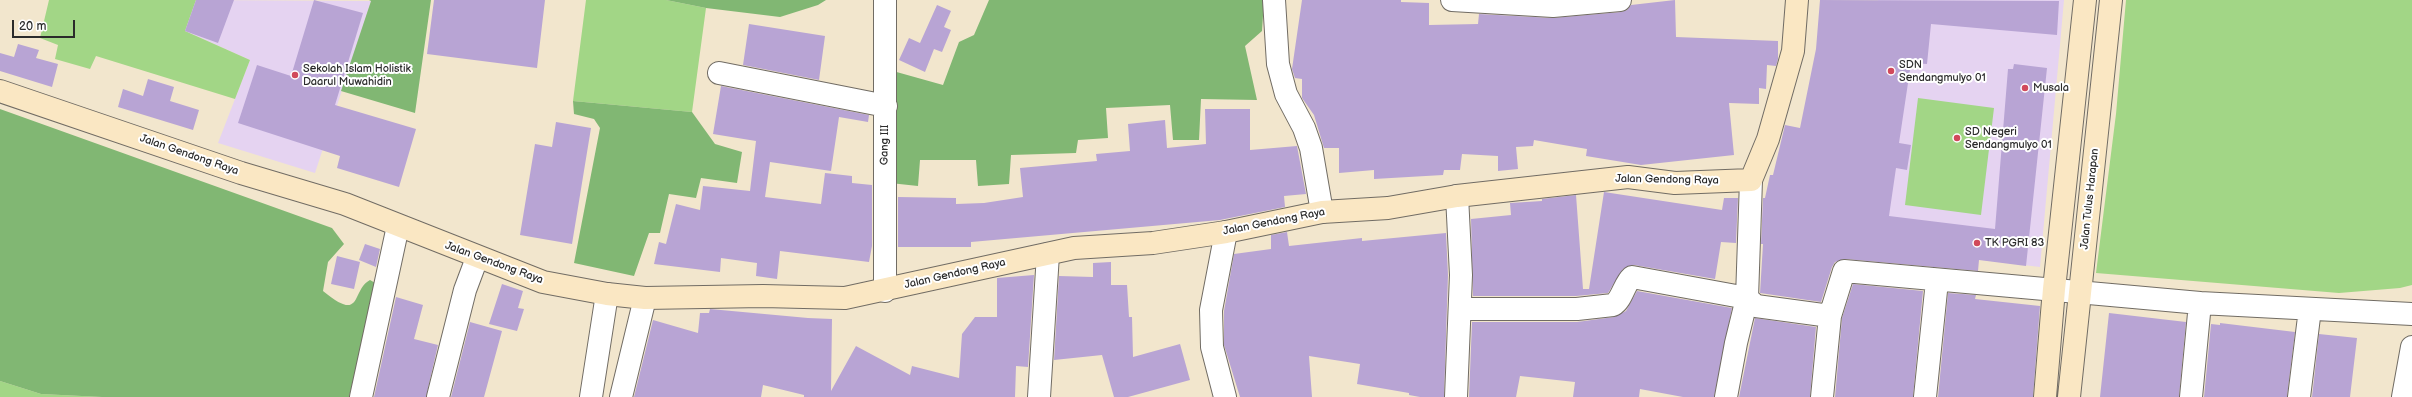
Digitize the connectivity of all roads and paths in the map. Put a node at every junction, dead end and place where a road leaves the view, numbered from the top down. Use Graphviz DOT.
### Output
graph roads {
  1 [pos="885,0"];
  2 [pos="1274,0"];
  3 [pos="1452,0"];
  4 [pos="1620,0"];
  5 [pos="1797,0"];
  6 [pos="2085,0"];
  7 [pos="2111,0"];
  8 [pos="718,72"];
  9 [pos="0,92"];
  10 [pos="886,106"];
  11 [pos="1751,180"];
  12 [pos="1457,196"];
  13 [pos="1322,212"];
  14 [pos="398,226"];
  15 [pos="1226,232"];
  16 [pos="1048,254"];
  17 [pos="477,258"];
  18 [pos="1937,281"];
  19 [pos="2054,289"];
  20 [pos="885,290"];
  21 [pos="2080,292"];
  22 [pos="607,294"];
  23 [pos="645,298"];
  24 [pos="1747,298"];
  25 [pos="2200,303"];
  26 [pos="1460,309"];
  27 [pos="2310,309"];
  28 [pos="2412,314"];
  29 [pos="1830,316"];
  30 [pos="2412,347"];
  31 [pos="361,397"];
  32 [pos="438,397"];
  33 [pos="591,397"];
  34 [pos="621,397"];
  35 [pos="1039,397"];
  36 [pos="1225,397"];
  37 [pos="1456,397"];
  38 [pos="1726,397"];
  39 [pos="1822,397"];
  40 [pos="1925,397"];
  41 [pos="2045,397"];
  42 [pos="2069,397"];
  43 [pos="2191,397"];
  44 [pos="2299,397"];
  45 [pos="2403,397"];
  1 -- 10 [label="street, Gang III"];
  2 -- 13 [label="street"];
  3 -- 4 [label="street"];
  5 -- 11 [label="main road"];
  6 -- 19 [label="main road"];
  7 -- 21 [label="main road, Jalan Tulus Harapan"];
  8 -- 10 [label="street"];
  9 -- 14 [label="main road, Jalan Gendong Raya"];
  10 -- 20 [label="street, Gang III"];
  11 -- 12 [label="main road, Jalan Gendong Raya"];
  11 -- 24 [label="street"];
  12 -- 13 [label="main road, Jalan Gendong Raya"];
  12 -- 26 [label="street"];
  13 -- 15 [label="main road, Jalan Gendong Raya"];
  14 -- 17 [label="main road, Jalan Gendong Raya"];
  14 -- 31 [label="street"];
  15 -- 16 [label="main road, Jalan Gendong Raya"];
  15 -- 36 [label="street"];
  16 -- 20 [label="main road, Jalan Gendong Raya"];
  16 -- 35 [label="street"];
  17 -- 22 [label="main road, Jalan Gendong Raya"];
  17 -- 32 [label="street"];
  18 -- 19 [label="street"];
  18 -- 29 [label="street"];
  18 -- 40 [label="street"];
  19 -- 21 [label="street"];
  19 -- 41 [label="main road"];
  20 -- 23 [label="main road, Jalan Gendong Raya"];
  21 -- 25 [label="street"];
  21 -- 42 [label="main road, Jalan Tulus Harapan"];
  22 -- 23 [label="main road, Jalan Gendong Raya"];
  22 -- 33 [label="street"];
  23 -- 34 [label="street"];
  24 -- 26 [label="street"];
  24 -- 29 [label="street"];
  24 -- 38 [label="street"];
  25 -- 27 [label="street"];
  25 -- 43 [label="street"];
  26 -- 37 [label="street"];
  27 -- 28 [label="street"];
  27 -- 44 [label="street"];
  29 -- 39 [label="street"];
  30 -- 45 [label="street"];
}
